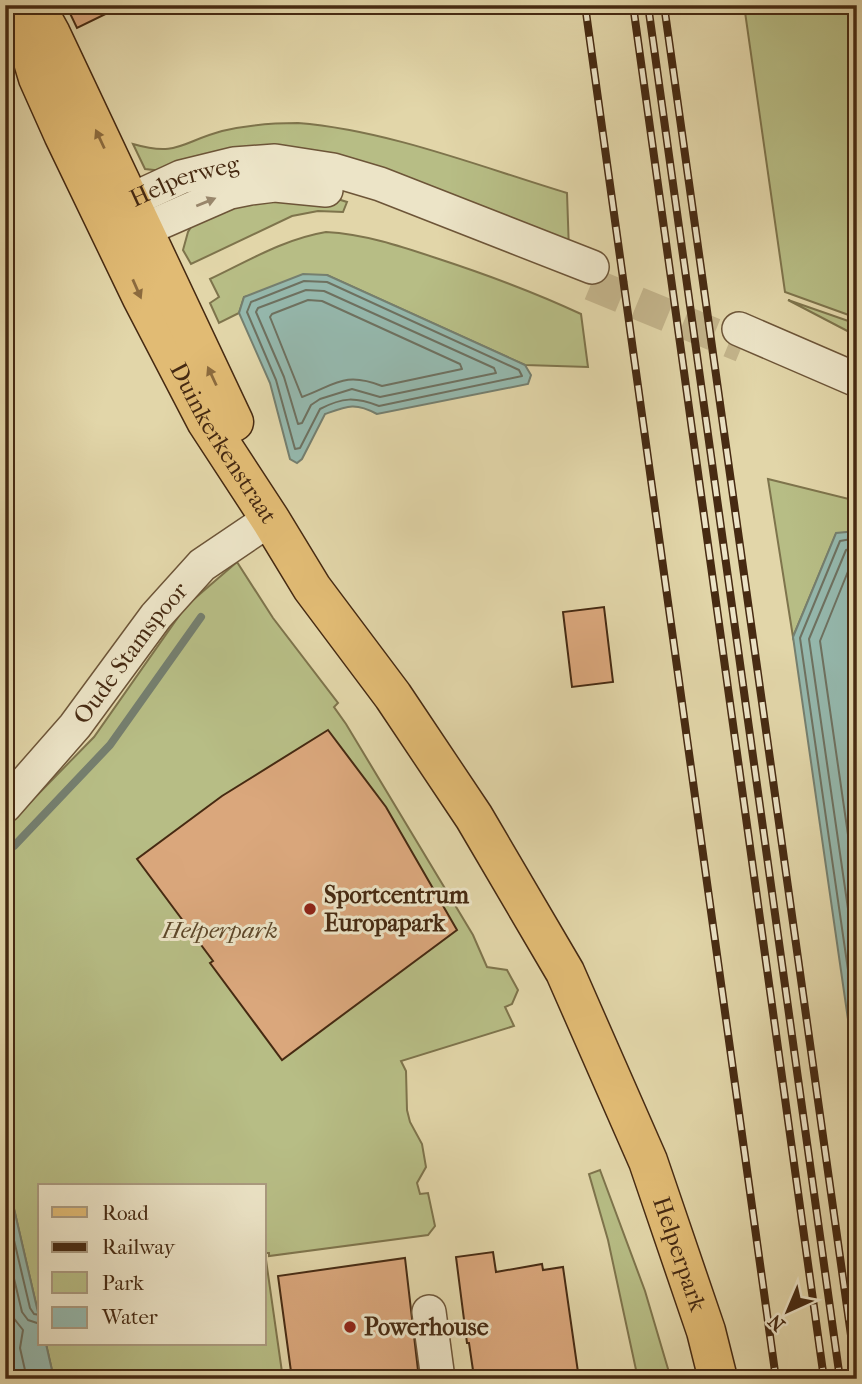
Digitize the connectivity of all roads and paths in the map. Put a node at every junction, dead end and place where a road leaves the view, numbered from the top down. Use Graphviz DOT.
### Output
graph roads {
  1 [pos="16,5"];
  2 [pos="35,5"];
  3 [pos="127,219"];
  4 [pos="592,275"];
  5 [pos="857,380"];
  6 [pos="857,395"];
  7 [pos="270,519"];
  8 [pos="5,806"];
  9 [pos="429,1312"];
  10 [pos="438,1379"];
  11 [pos="718,1379"];
  1 -- 3 [label="main road, Duinkerkenstraat"];
  3 -- 2 [label="main road, Duinkerkenstraat, one-way"];
  3 -- 4 [label="street, Helperweg"];
  3 -- 7 [label="main road, Duinkerkenstraat"];
  5 -- 6 [label="street"];
  7 -- 8 [label="street, Oude Stamspoor"];
  7 -- 11 [label="main road, Helperpark"];
  9 -- 10 [label="street"];
}
